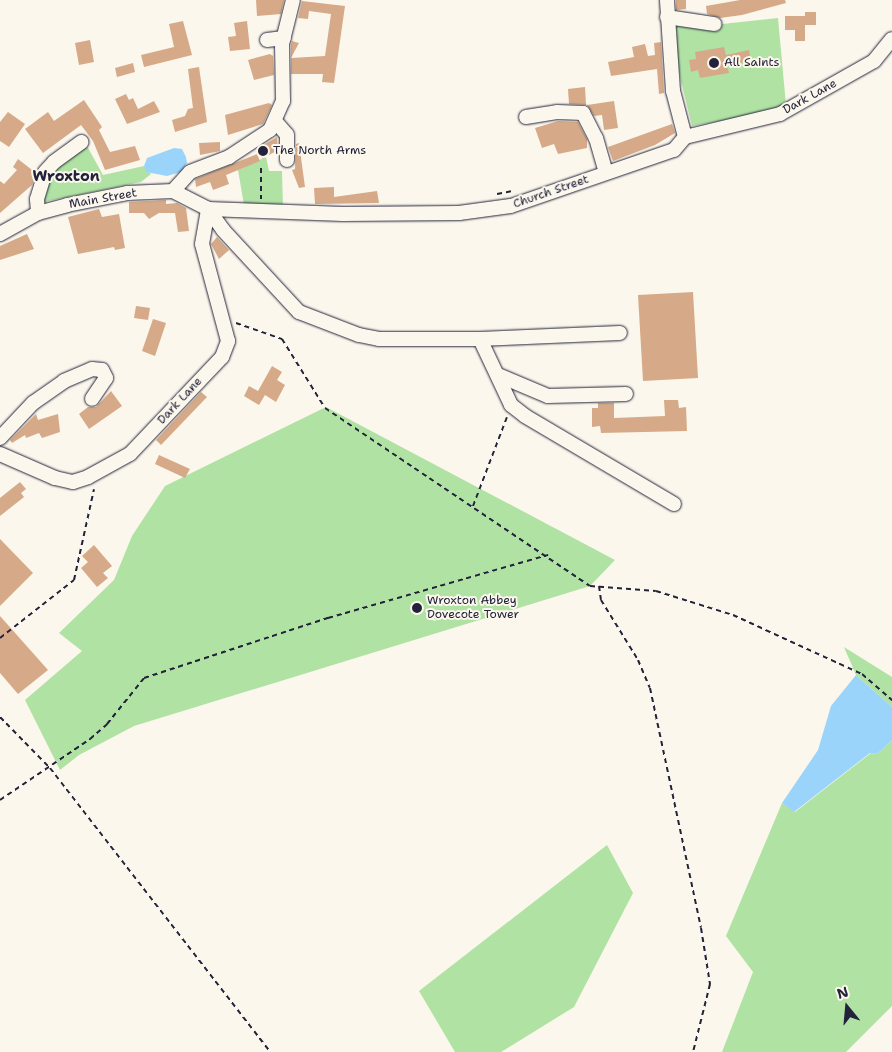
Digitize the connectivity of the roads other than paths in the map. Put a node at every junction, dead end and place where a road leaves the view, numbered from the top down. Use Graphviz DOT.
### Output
graph roads {
  1 [pos="293,0"];
  2 [pos="667,0"];
  3 [pos="667,17"];
  4 [pos="714,24"];
  5 [pos="284,38"];
  6 [pos="892,39"];
  7 [pos="267,40"];
  8 [pos="526,117"];
  9 [pos="276,121"];
  10 [pos="685,137"];
  11 [pos="82,142"];
  12 [pos="287,160"];
  13 [pos="606,173"];
  14 [pos="173,190"];
  15 [pos="208,209"];
  16 [pos="38,214"];
  17 [pos="0,234"];
  18 [pos="620,333"];
  19 [pos="480,339"];
  20 [pos="498,375"];
  21 [pos="626,394"];
  22 [pos="92,399"];
  23 [pos="0,438"];
  24 [pos="0,454"];
  25 [pos="674,504"];
  1 -- 5 [label="street"];
  2 -- 3 [label="street"];
  3 -- 4 [label="street"];
  3 -- 10 [label="street"];
  5 -- 7 [label="street"];
  5 -- 9 [label="street"];
  6 -- 10 [label="street, Dark Lane"];
  8 -- 13 [label="street"];
  9 -- 12 [label="street"];
  9 -- 14 [label="street"];
  10 -- 13 [label="street, Church Street"];
  11 -- 16 [label="street"];
  13 -- 15 [label="street, Church Street"];
  14 -- 15 [label="street"];
  14 -- 16 [label="street, Main Street"];
  15 -- 19 [label="street"];
  15 -- 24 [label="street, Dark Lane"];
  16 -- 17 [label="street, Main Street"];
  18 -- 19 [label="street"];
  19 -- 20 [label="street"];
  20 -- 21 [label="street"];
  20 -- 25 [label="street"];
  22 -- 23 [label="street"];
}
